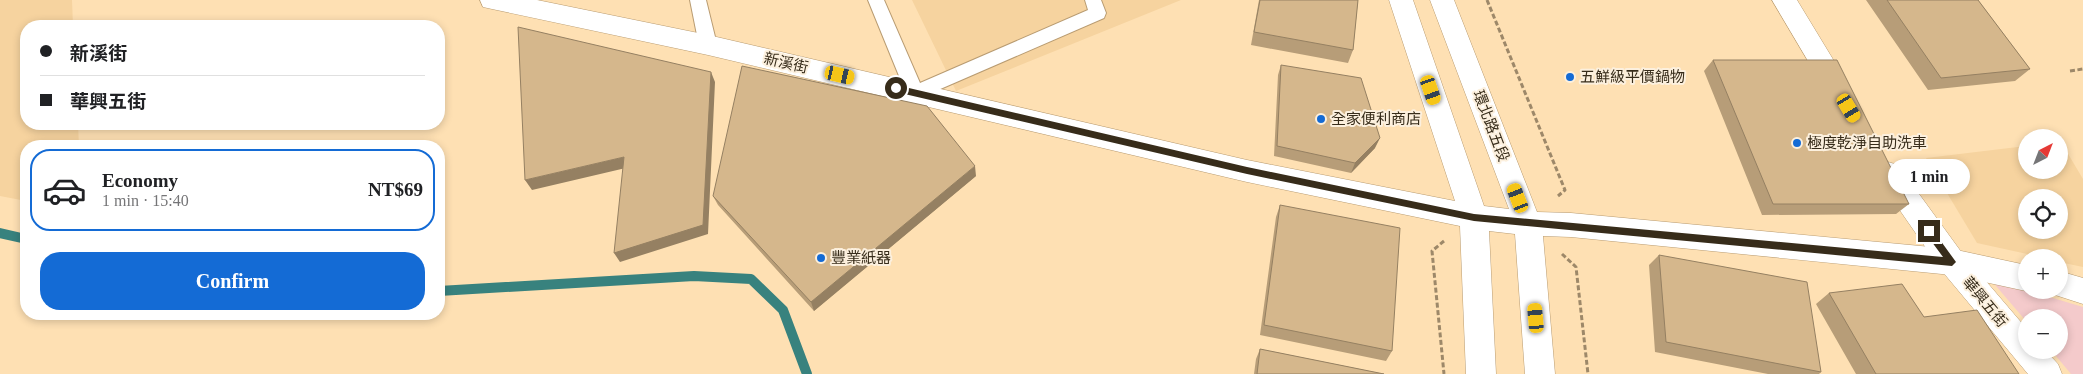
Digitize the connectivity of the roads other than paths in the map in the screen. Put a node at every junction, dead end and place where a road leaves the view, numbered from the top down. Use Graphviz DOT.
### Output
graph roads {
  1 [pos="492,0"];
  2 [pos="698,0"];
  3 [pos="876,0"];
  4 [pos="1093,0"];
  5 [pos="1401,0"];
  6 [pos="1442,0"];
  7 [pos="1784,0"];
  8 [pos="708,45"];
  9 [pos="915,93"];
  10 [pos="1849,108"];
  11 [pos="1875,151"];
  12 [pos="1474,217"];
  13 [pos="1528,224"];
  14 [pos="1952,262"];
  15 [pos="2018,276"];
  16 [pos="2068,287"];
  17 [pos="2083,291"];
  18 [pos="2018,340"];
  19 [pos="2034,359"];
  20 [pos="1481,374"];
  21 [pos="1540,374"];
  22 [pos="2047,374"];
  1 -- 8 [label="street, 新溪街"];
  2 -- 8 [label="lane"];
  3 -- 9 [label="lane"];
  4 -- 9 [label="lane"];
  5 -- 12 [label="street"];
  6 -- 13 [label="street, 環北路五段"];
  7 -- 10 [label="street"];
  8 -- 9 [label="street, 新溪街"];
  9 -- 12 [label="street, 新溪街"];
  11 -- 14 [label="street, 華興五街"];
  12 -- 13 [label="street, 新溪街"];
  12 -- 20 [label="street"];
  13 -- 14 [label="street, 新溪街"];
  13 -- 21 [label="street, 環北路五段"];
  14 -- 15 [label="street, 新溪街"];
  14 -- 18 [label="street, 華興五街"];
  16 -- 17 [label="street"];
  19 -- 22 [label="street, 華興五街"];
}
